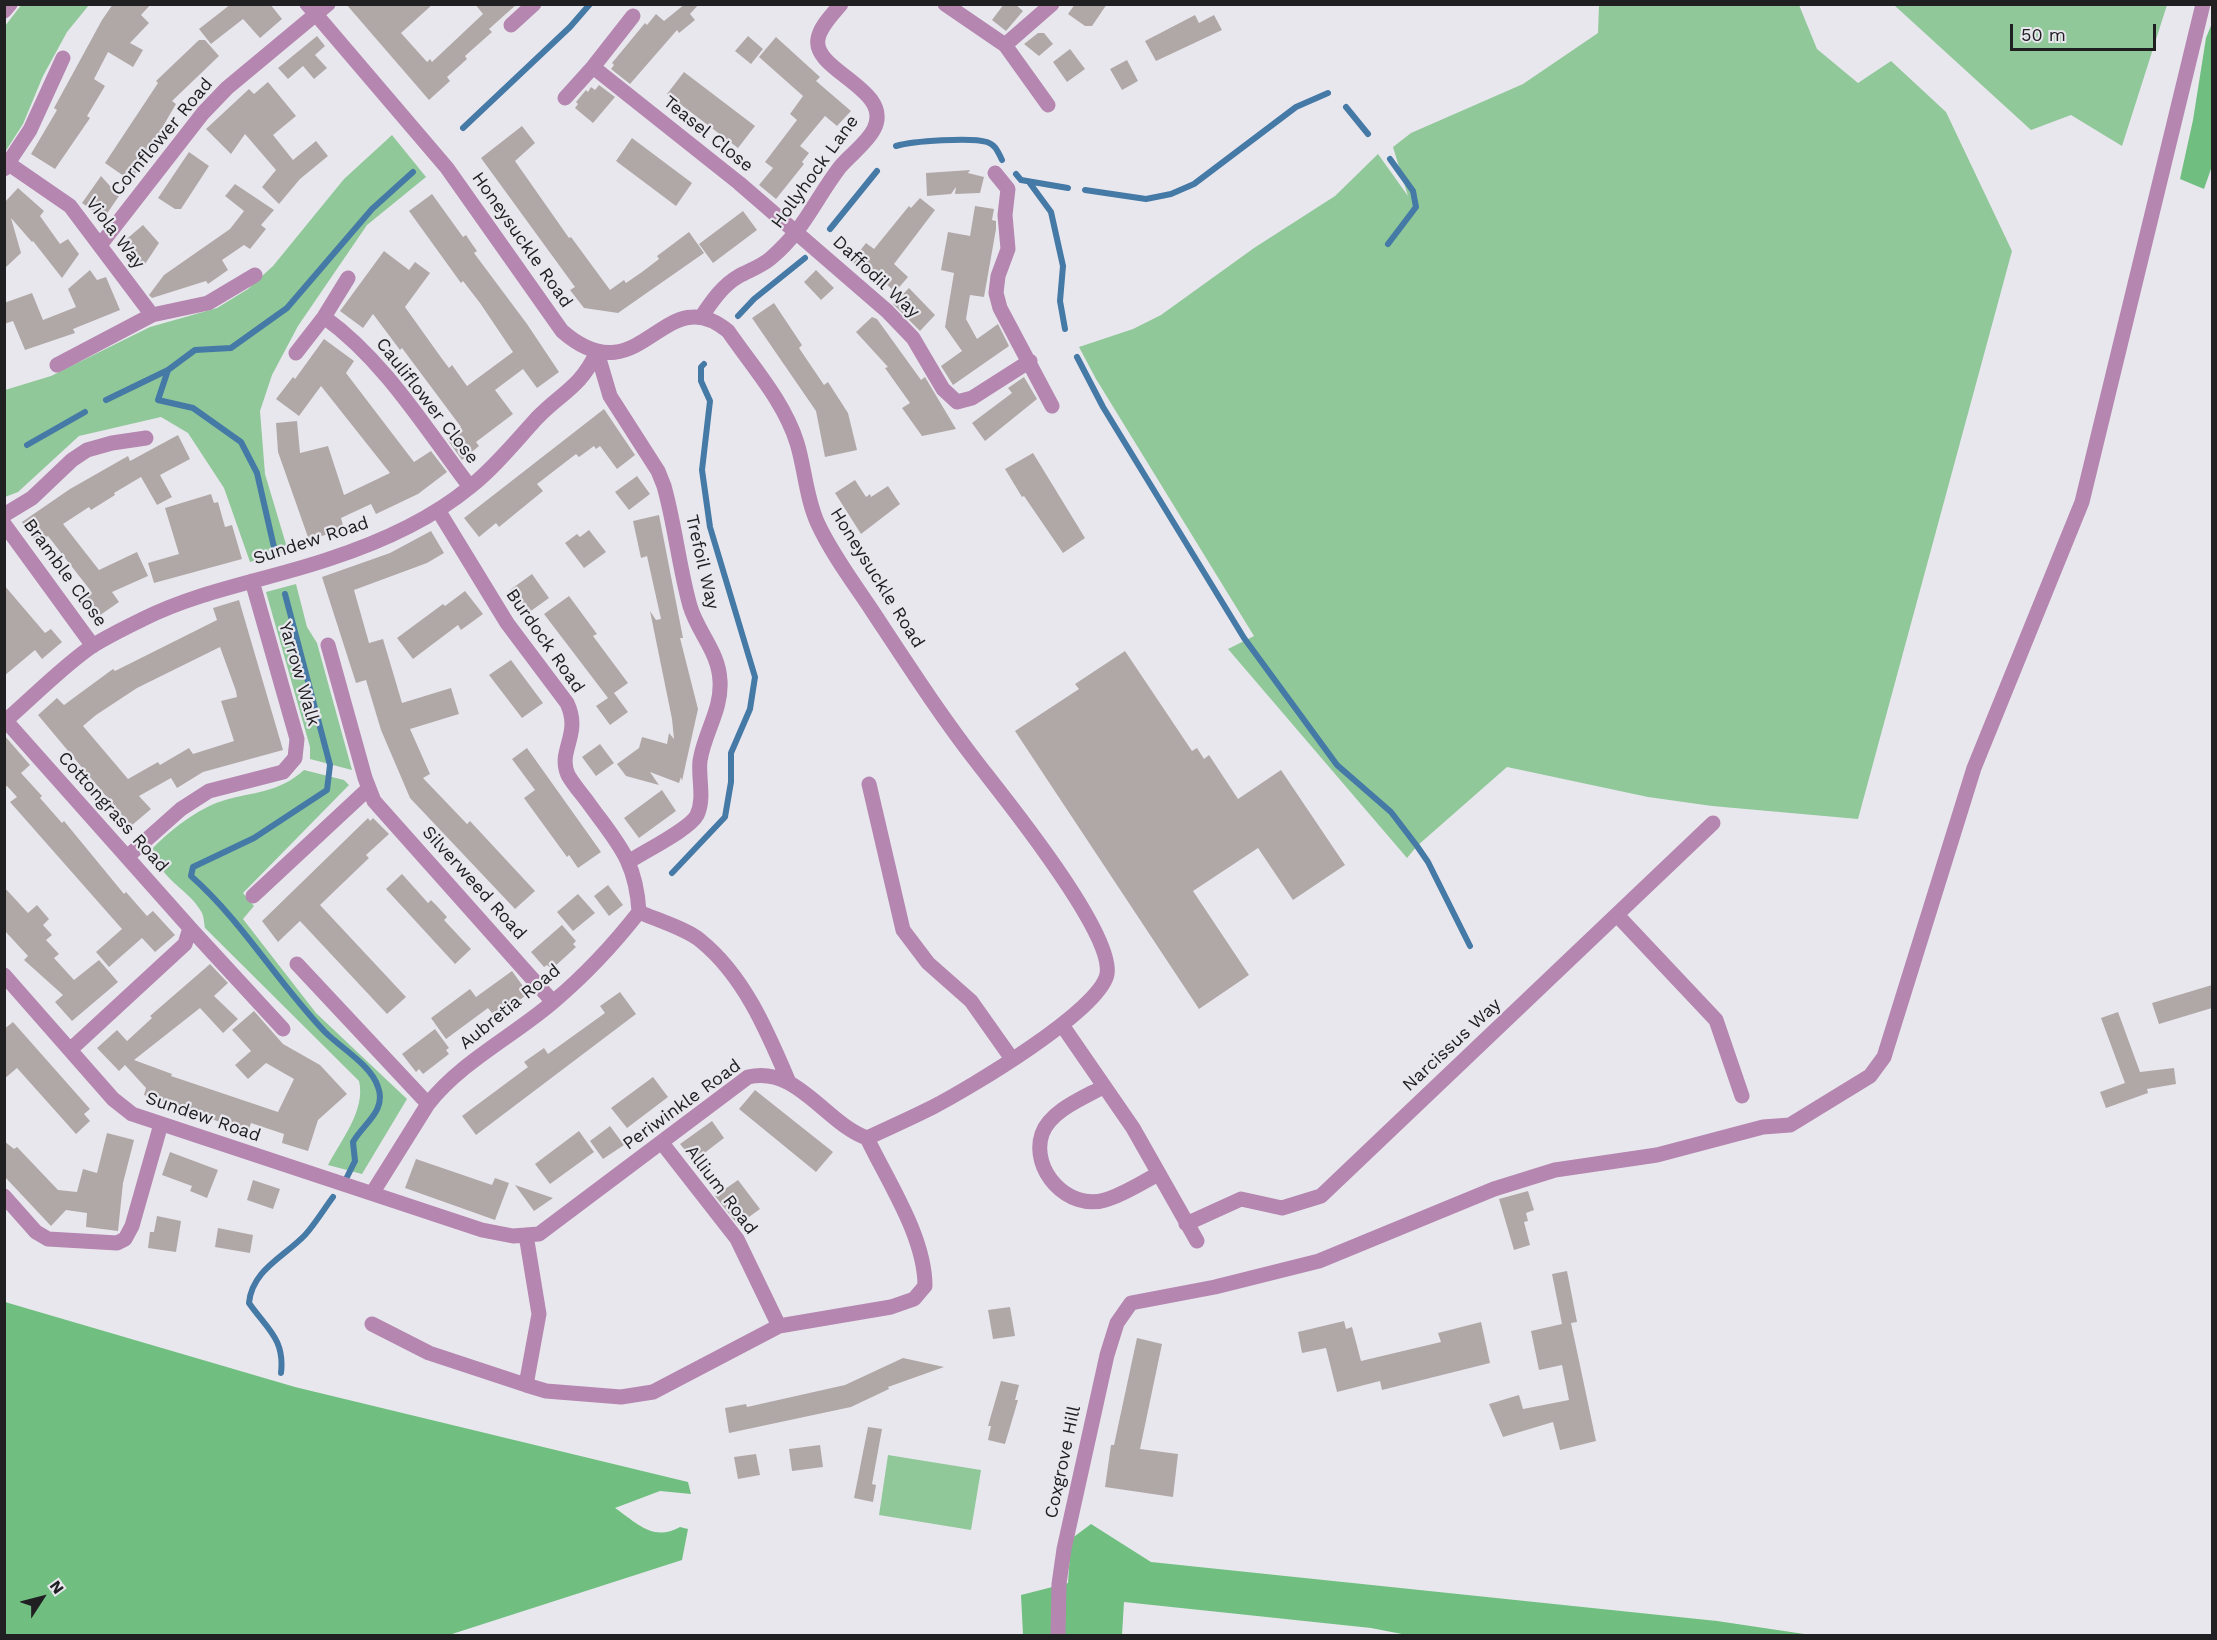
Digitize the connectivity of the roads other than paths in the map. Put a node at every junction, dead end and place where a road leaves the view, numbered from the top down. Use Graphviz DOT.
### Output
graph roads {
  1 [pos="10,4"];
  2 [pos="328,4"];
  3 [pos="534,4"];
  4 [pos="840,4"];
  5 [pos="945,4"];
  6 [pos="1052,4"];
  7 [pos="2203,4"];
  8 [pos="312,10"];
  9 [pos="4,11"];
  10 [pos="633,16"];
  11 [pos="511,25"];
  12 [pos="1005,45"];
  13 [pos="63,58"];
  14 [pos="593,68"];
  15 [pos="565,98"];
  16 [pos="1048,105"];
  17 [pos="7,167"];
  18 [pos="995,173"];
  19 [pos="798,233"];
  20 [pos="101,244"];
  21 [pos="255,274"];
  22 [pos="348,278"];
  23 [pos="152,315"];
  24 [pos="702,316"];
  25 [pos="324,317"];
  26 [pos="597,352"];
  27 [pos="296,353"];
  28 [pos="1030,361"];
  29 [pos="57,365"];
  30 [pos="1052,406"];
  31 [pos="146,438"];
  32 [pos="470,487"];
  33 [pos="438,510"];
  34 [pos="4,515"];
  35 [pos="4,524"];
  36 [pos="252,581"];
  37 [pos="328,645"];
  38 [pos="93,646"];
  39 [pos="5,722"];
  40 [pos="869,784"];
  41 [pos="368,789"];
  42 [pos="1713,823"];
  43 [pos="127,857"];
  44 [pos="630,861"];
  45 [pos="253,896"];
  46 [pos="639,912"];
  47 [pos="1617,915"];
  48 [pos="190,928"];
  49 [pos="297,964"];
  50 [pos="4,975"];
  51 [pos="553,1002"];
  52 [pos="1062,1025"];
  53 [pos="283,1029"];
  54 [pos="70,1050"];
  55 [pos="1012,1059"];
  56 [pos="788,1080"];
  57 [pos="1103,1087"];
  58 [pos="1742,1096"];
  59 [pos="428,1104"];
  60 [pos="161,1124"];
  61 [pos="867,1138"];
  62 [pos="662,1143"];
  63 [pos="1158,1174"];
  64 [pos="373,1192"];
  65 [pos="4,1197"];
  66 [pos="1186,1224"];
  67 [pos="526,1235"];
  68 [pos="1197,1241"];
  69 [pos="372,1324"];
  70 [pos="779,1326"];
  71 [pos="526,1385"];
  72 [pos="1058,1635"];
  1 -- 9 [label="street"];
  2 -- 8 [label="street, Cornflower Road"];
  3 -- 11 [label="street"];
  4 -- 19 [label="street, Hollyhock Lane"];
  5 -- 12 [label="street"];
  6 -- 12 [label="street"];
  7 -- 72 [label="street, Coxgrove Hill"];
  8 -- 20 [label="street, Cornflower Road"];
  8 -- 26 [label="street, Honeysuckle Road"];
  10 -- 14 [label="street"];
  12 -- 16 [label="street"];
  13 -- 17 [label="street"];
  14 -- 15 [label="street"];
  14 -- 19 [label="street, Teasel Close"];
  17 -- 20 [label="street, Viola Way"];
  18 -- 28 [label="street"];
  19 -- 24 [label="street, Hollyhock Lane"];
  19 -- 28 [label="street, Daffodil Way"];
  20 -- 23 [label="street, Viola Way"];
  21 -- 23 [label="street"];
  22 -- 25 [label="street"];
  23 -- 29 [label="street"];
  24 -- 26 [label="street, Honeysuckle Road"];
  24 -- 52 [label="street, Honeysuckle Road"];
  25 -- 27 [label="street"];
  25 -- 32 [label="street, Cauliflower Close"];
  26 -- 32 [label="street, Sundew Road"];
  26 -- 44 [label="street, Trefoil Way"];
  28 -- 30 [label="street"];
  31 -- 34 [label="street, Bramble Close"];
  32 -- 33 [label="street, Sundew Road"];
  33 -- 36 [label="street, Sundew Road"];
  33 -- 44 [label="street, Burdock Road"];
  35 -- 38 [label="street, Bramble Close"];
  36 -- 38 [label="street, Sundew Road"];
  36 -- 43 [label="street, Yarrow Walk"];
  37 -- 41 [label="street, Silverweed Road"];
  38 -- 39 [label="street, Sundew Road"];
  39 -- 43 [label="street, Cottongrass Road"];
  40 -- 55 [label="street"];
  41 -- 45 [label="street"];
  41 -- 51 [label="street, Silverweed Road"];
  42 -- 47 [label="street, Narcissus Way"];
  43 -- 48 [label="street, Cottongrass Road"];
  44 -- 46 [label="street, Burdock Road"];
  46 -- 51 [label="street, Aubretia Road"];
  46 -- 56 [label="street"];
  47 -- 58 [label="street"];
  47 -- 66 [label="street, Narcissus Way"];
  48 -- 53 [label="street, Cottongrass Road"];
  48 -- 54 [label="street"];
  49 -- 59 [label="street"];
  50 -- 54 [label="street, Sundew Road"];
  51 -- 59 [label="street, Aubretia Road"];
  52 -- 55 [label="street"];
  52 -- 57 [label="street"];
  54 -- 60 [label="street, Sundew Road"];
  55 -- 61 [label="street"];
  56 -- 61 [label="street, Periwinkle Road"];
  56 -- 62 [label="street, Periwinkle Road"];
  57 -- 63 [label="street"];
  57 -- 63 [label="street"];
  59 -- 64 [label="street, Aubretia Road"];
  60 -- 64 [label="street, Sundew Road"];
  60 -- 65 [label="street"];
  61 -- 70 [label="street"];
  62 -- 67 [label="street, Periwinkle Road"];
  62 -- 70 [label="street, Allium Road"];
  63 -- 66 [label="street"];
  64 -- 67 [label="street, Periwinkle Road"];
  66 -- 68 [label="street"];
  67 -- 71 [label="street"];
  69 -- 71 [label="street"];
  70 -- 71 [label="street"];
}
